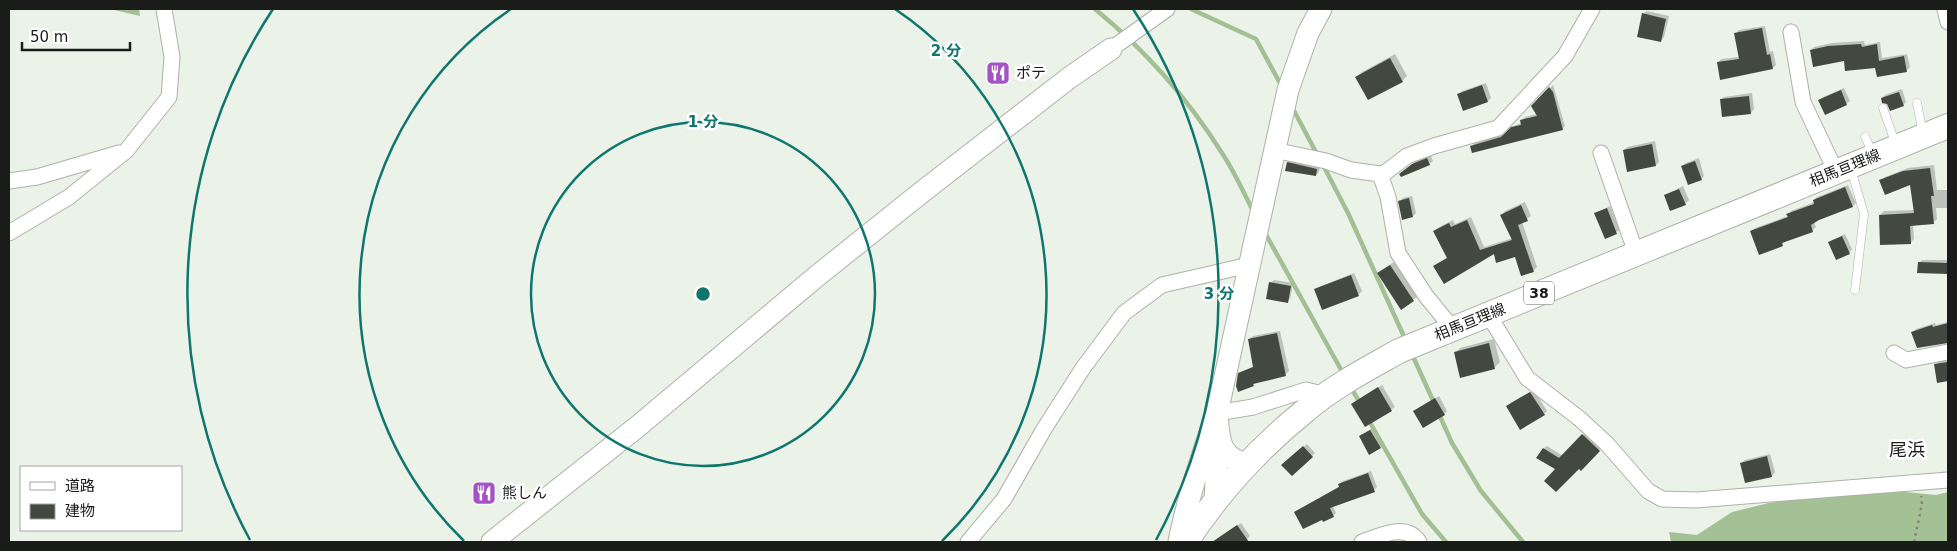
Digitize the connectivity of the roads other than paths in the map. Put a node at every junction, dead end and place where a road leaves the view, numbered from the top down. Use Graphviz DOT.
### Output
graph roads {
  1 [pos="164,9"];
  2 [pos="1167,9"];
  3 [pos="1321,9"];
  4 [pos="1592,9"];
  5 [pos="1944,9"];
  6 [pos="1948,22"];
  7 [pos="1791,32"];
  8 [pos="1110,49"];
  9 [pos="1917,103"];
  10 [pos="1883,108"];
  11 [pos="1948,126"];
  12 [pos="1923,136"];
  13 [pos="1897,147"];
  14 [pos="1274,150"];
  15 [pos="126,151"];
  16 [pos="1601,154"];
  17 [pos="1843,169"];
  18 [pos="1380,174"];
  19 [pos="9,181"];
  20 [pos="9,233"];
  21 [pos="1636,254"];
  22 [pos="1250,265"];
  23 [pos="1856,290"];
  24 [pos="1488,314"];
  25 [pos="1453,329"];
  26 [pos="1948,352"];
  27 [pos="1894,353"];
  28 [pos="1327,395"];
  29 [pos="1217,413"];
  30 [pos="1218,437"];
  31 [pos="1248,465"];
  32 [pos="1948,480"];
  33 [pos="1215,502"];
  34 [pos="492,542"];
  35 [pos="968,542"];
  36 [pos="1179,542"];
  37 [pos="1186,542"];
  38 [pos="1362,542"];
  39 [pos="1419,542"];
  1 -- 15 [label="street"];
  2 -- 8 [label="street"];
  3 -- 14 [label="street"];
  4 -- 18 [label="street"];
  5 -- 6 [label="street"];
  7 -- 17 [label="street"];
  8 -- 34 [label="street"];
  9 -- 12 [label="lane"];
  10 -- 13 [label="lane"];
  11 -- 12 [label="main road, 相馬亘理線 / 38"];
  12 -- 13 [label="main road, 相馬亘理線 / 38"];
  13 -- 17 [label="main road, 相馬亘理線 / 38"];
  14 -- 18 [label="street"];
  14 -- 22 [label="street"];
  15 -- 19 [label="street"];
  15 -- 20 [label="street"];
  16 -- 21 [label="street"];
  17 -- 21 [label="main road, 相馬亘理線 / 38"];
  17 -- 23 [label="lane"];
  18 -- 25 [label="street"];
  21 -- 24 [label="main road, 相馬亘理線 / 38"];
  22 -- 29 [label="street"];
  22 -- 35 [label="street"];
  24 -- 25 [label="main road, 相馬亘理線 / 38"];
  24 -- 32 [label="street"];
  25 -- 28 [label="main road, 相馬亘理線 / 38"];
  26 -- 27 [label="street"];
  28 -- 29 [label="street"];
  28 -- 31 [label="main road, 相馬亘理線 / 38"];
  29 -- 30 [label="street"];
  29 -- 36 [label="street"];
  30 -- 31 [label="street"];
  30 -- 33 [label="street"];
  31 -- 33 [label="main road, 相馬亘理線 / 38"];
  33 -- 37 [label="main road, 相馬亘理線 / 38"];
  38 -- 39 [label="street"];
}
